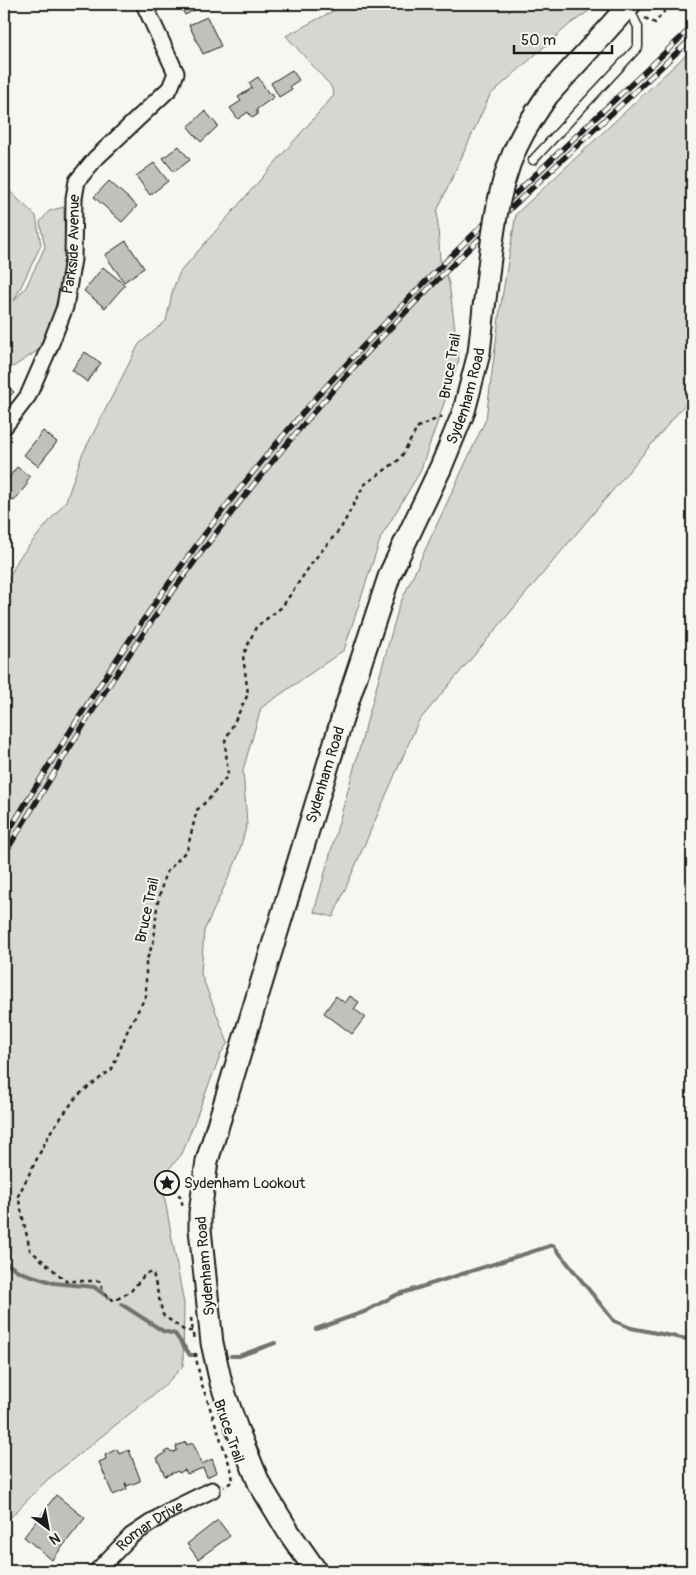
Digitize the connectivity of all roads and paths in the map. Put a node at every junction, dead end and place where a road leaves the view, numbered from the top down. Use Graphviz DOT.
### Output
graph roads {
  1 [pos="144,4"];
  2 [pos="670,4"];
  3 [pos="629,5"];
  4 [pos="533,160"];
  5 [pos="444,416"];
  6 [pos="4,428"];
  7 [pos="212,1490"];
  8 [pos="97,1571"];
  9 [pos="316,1571"];
  1 -- 6 [label="street, Parkside Avenue"];
  2 -- 3 [label="path"];
  3 -- 4 [label="lane"];
  3 -- 9 [label="main road, Sydenham Road, bridge"];
  5 -- 7 [label="path, Bruce Trail"];
  7 -- 8 [label="street, Romar Drive"];
}
